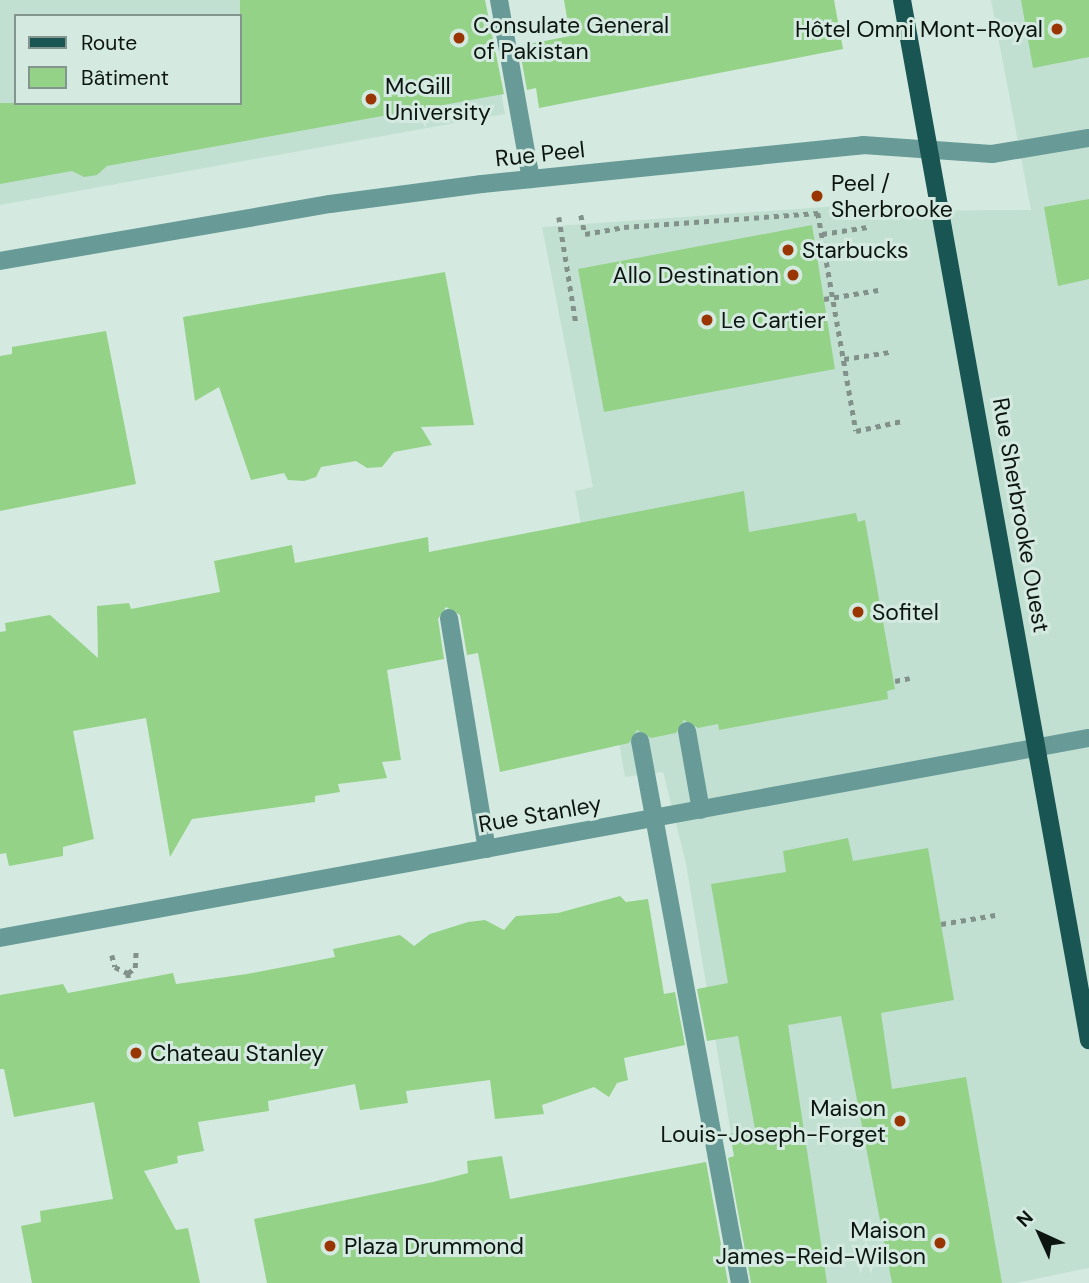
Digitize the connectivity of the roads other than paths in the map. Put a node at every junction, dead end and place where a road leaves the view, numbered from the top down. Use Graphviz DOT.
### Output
graph roads {
  1 [pos="499,0"];
  2 [pos="902,0"];
  3 [pos="1089,138"];
  4 [pos="929,152"];
  5 [pos="531,179"];
  6 [pos="0,261"];
  7 [pos="449,618"];
  8 [pos="687,731"];
  9 [pos="1089,738"];
  10 [pos="640,741"];
  11 [pos="1039,749"];
  12 [pos="701,810"];
  13 [pos="654,818"];
  14 [pos="487,849"];
  15 [pos="0,938"];
  16 [pos="1089,1040"];
  17 [pos="740,1283"];
  1 -- 5 [label="street"];
  2 -- 4 [label="main road, Rue Sherbrooke Ouest"];
  3 -- 4 [label="street, Rue Peel"];
  4 -- 5 [label="street, Rue Peel"];
  4 -- 11 [label="main road, Rue Sherbrooke Ouest"];
  5 -- 6 [label="street, Rue Peel"];
  7 -- 14 [label="street"];
  8 -- 12 [label="street"];
  9 -- 11 [label="street, Rue Stanley"];
  10 -- 13 [label="street"];
  11 -- 12 [label="street, Rue Stanley"];
  11 -- 16 [label="main road, Rue Sherbrooke Ouest"];
  12 -- 13 [label="street, Rue Stanley"];
  13 -- 14 [label="street, Rue Stanley"];
  13 -- 17 [label="street"];
  14 -- 15 [label="street, Rue Stanley"];
}
